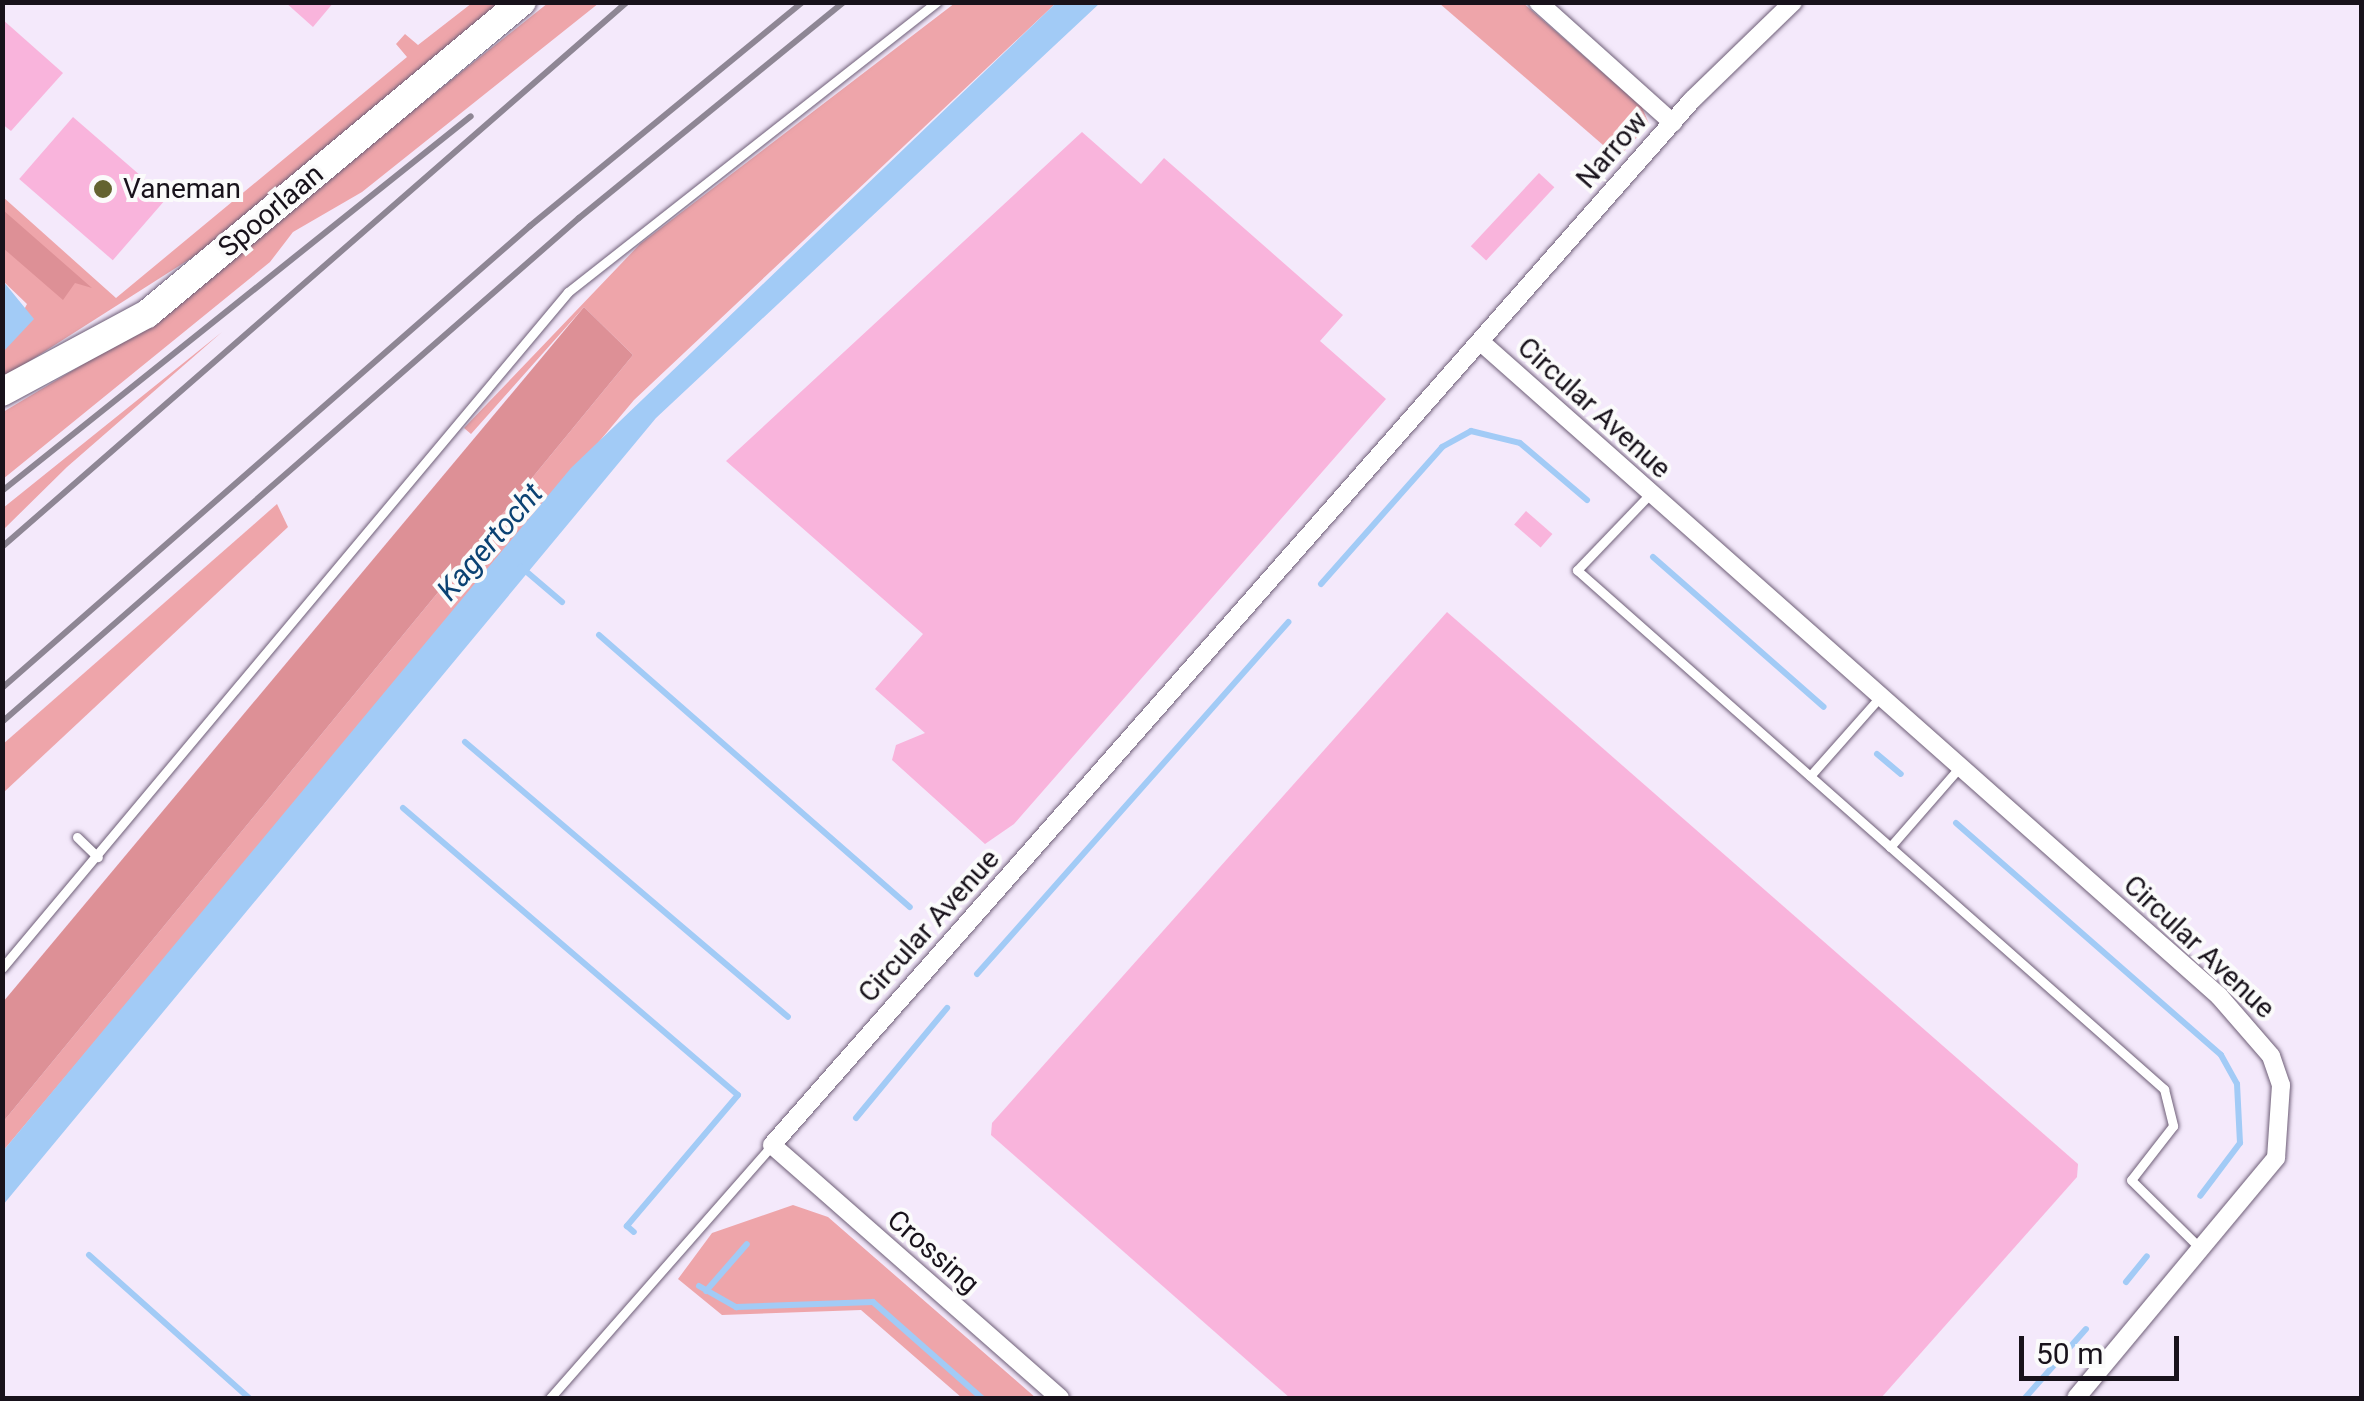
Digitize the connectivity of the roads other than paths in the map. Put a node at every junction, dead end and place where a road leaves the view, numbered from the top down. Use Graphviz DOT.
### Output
graph roads {
  1 [pos="522,2"];
  2 [pos="936,2"];
  3 [pos="1538,2"];
  4 [pos="1793,2"];
  5 [pos="1673,123"];
  6 [pos="1482,343"];
  7 [pos="2,392"];
  8 [pos="1649,495"];
  9 [pos="1879,698"];
  10 [pos="1959,768"];
  11 [pos="1810,776"];
  12 [pos="77,837"];
  13 [pos="1890,847"];
  14 [pos="98,857"];
  15 [pos="2,968"];
  16 [pos="772,1145"];
  17 [pos="2204,1252"];
  18 [pos="550,1398"];
  19 [pos="1060,1398"];
  20 [pos="2076,1398"];
  1 -- 7 [label="main road, Spoorlaan"];
  2 -- 14 [label="lane"];
  3 -- 5 [label="street"];
  4 -- 5 [label="street, Narrow"];
  5 -- 6 [label="street, Narrow"];
  6 -- 8 [label="street, Circular Avenue"];
  6 -- 16 [label="street, Circular Avenue"];
  8 -- 9 [label="street, Circular Avenue"];
  8 -- 11 [label="lane"];
  9 -- 10 [label="street, Circular Avenue"];
  9 -- 11 [label="lane"];
  10 -- 13 [label="lane"];
  10 -- 17 [label="street, Circular Avenue"];
  11 -- 13 [label="lane"];
  12 -- 14 [label="lane"];
  13 -- 17 [label="lane"];
  14 -- 15 [label="lane"];
  16 -- 18 [label="lane, Circular Avenue"];
  16 -- 19 [label="street, Crossing"];
  17 -- 20 [label="street, Circular Avenue"];
}
